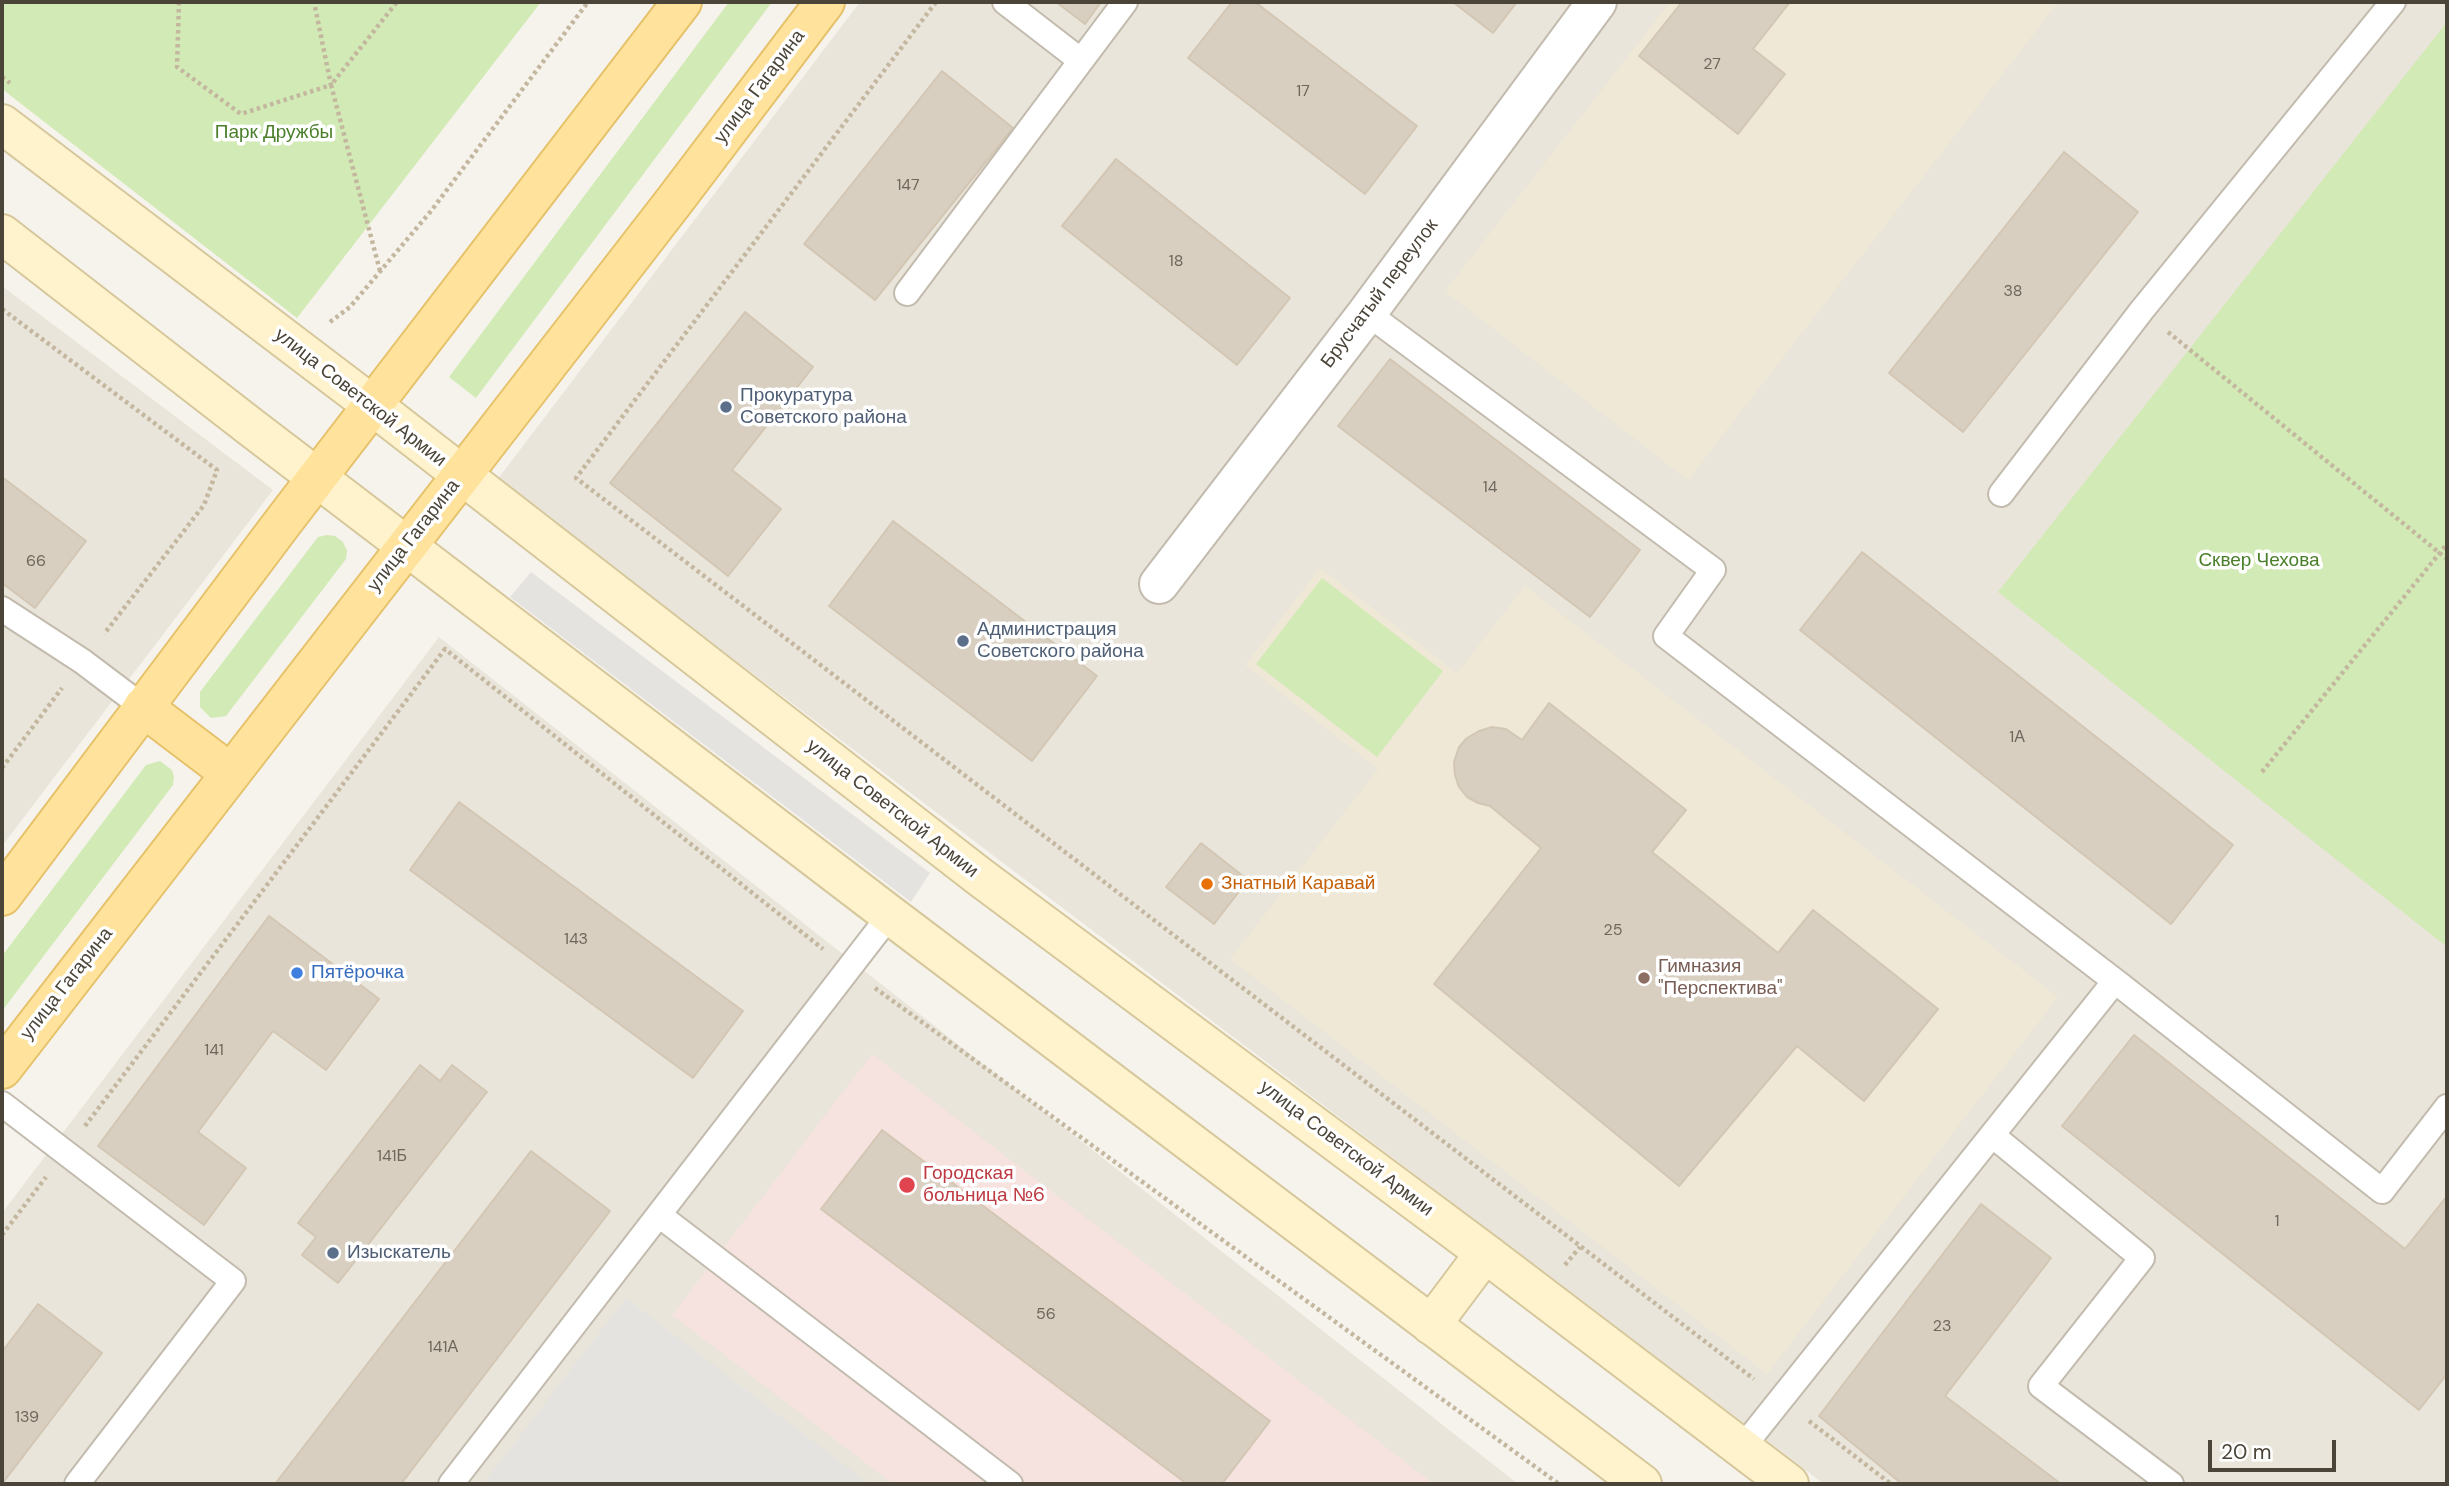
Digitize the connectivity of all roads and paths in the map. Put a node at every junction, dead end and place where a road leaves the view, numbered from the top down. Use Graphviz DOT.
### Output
graph roads {
  1 [pos="179,2"];
  2 [pos="314,2"];
  3 [pos="397,2"];
  4 [pos="588,2"];
  5 [pos="682,2"];
  6 [pos="825,2"];
  7 [pos="936,2"];
  8 [pos="1005,2"];
  9 [pos="1125,2"];
  10 [pos="1597,2"];
  11 [pos="2393,2"];
  12 [pos="1080,61"];
  13 [pos="331,85"];
  14 [pos="2,124"];
  15 [pos="2,234"];
  16 [pos="380,271"];
  17 [pos="907,293"];
  18 [pos="2,309"];
  19 [pos="2142,310"];
  20 [pos="1367,313"];
  21 [pos="330,323"];
  22 [pos="372,405"];
  23 [pos="318,476"];
  24 [pos="461,476"];
  25 [pos="2001,494"];
  26 [pos="2447,544"];
  27 [pos="408,545"];
  28 [pos="2440,553"];
  29 [pos="2447,559"];
  30 [pos="1159,584"];
  31 [pos="2,609"];
  32 [pos="82,661"];
  33 [pos="143,707"];
  34 [pos="2,768"];
  35 [pos="2262,772"];
  36 [pos="230,773"];
  37 [pos="2,896"];
  38 [pos="890,915"];
  39 [pos="848,968"];
  40 [pos="2115,982"];
  41 [pos="2,1069"];
  42 [pos="2,1104"];
  43 [pos="2447,1107"];
  44 [pos="1992,1135"];
  45 [pos="64,1153"];
  46 [pos="659,1215"];
  47 [pos="2,1235"];
  48 [pos="1485,1253"];
  49 [pos="1431,1325"];
  50 [pos="1782,1400"];
  51 [pos="1742,1448"];
  52 [pos="77,1484"];
  53 [pos="451,1484"];
  54 [pos="1010,1484"];
  55 [pos="1559,1484"];
  56 [pos="1642,1484"];
  57 [pos="1789,1484"];
  58 [pos="1891,1484"];
  59 [pos="2171,1484"];
  1 -- 13 [label="path"];
  2 -- 13 [label="path"];
  3 -- 13 [label="path"];
  4 -- 16 [label="path"];
  5 -- 22 [label="main road"];
  6 -- 24 [label="main road, улица Гагарина"];
  7 -- 50 [label="path"];
  8 -- 12 [label="lane"];
  9 -- 12 [label="lane"];
  10 -- 20 [label="street, Брусчатый переулок"];
  11 -- 19 [label="lane"];
  12 -- 17 [label="lane"];
  13 -- 16 [label="path"];
  14 -- 22 [label="main road, улица Советской Армии"];
  15 -- 23 [label="main road"];
  16 -- 21 [label="path"];
  18 -- 32 [label="path"];
  19 -- 25 [label="lane"];
  19 -- 28 [label="path"];
  20 -- 30 [label="street, Брусчатый переулок"];
  20 -- 40 [label="lane"];
  22 -- 23 [label="main road"];
  22 -- 24 [label="main road, улица Советской Армии"];
  23 -- 27 [label="main road"];
  23 -- 33 [label="main road"];
  24 -- 27 [label="main road, улица Гагарина"];
  24 -- 48 [label="main road, улица Советской Армии"];
  26 -- 28 [label="path"];
  27 -- 36 [label="main road, улица Гагарина"];
  27 -- 38 [label="main road"];
  28 -- 29 [label="path"];
  28 -- 35 [label="path"];
  31 -- 32 [label="lane"];
  32 -- 33 [label="lane"];
  32 -- 34 [label="path"];
  33 -- 36 [label="main road"];
  33 -- 37 [label="main road"];
  36 -- 41 [label="main road, улица Гагарина"];
  38 -- 39 [label="lane"];
  38 -- 49 [label="main road"];
  39 -- 45 [label="path"];
  39 -- 46 [label="lane"];
  39 -- 55 [label="path"];
  40 -- 43 [label="lane"];
  40 -- 44 [label="lane"];
  42 -- 45 [label="lane"];
  44 -- 50 [label="lane"];
  44 -- 59 [label="lane"];
  45 -- 47 [label="path"];
  45 -- 52 [label="lane"];
  46 -- 53 [label="lane"];
  46 -- 54 [label="lane"];
  48 -- 49 [label="main road"];
  48 -- 51 [label="main road, улица Советской Армии"];
  49 -- 56 [label="main road"];
  50 -- 51 [label="lane"];
  50 -- 58 [label="path"];
  51 -- 57 [label="main road, улица Советской Армии"];
}
